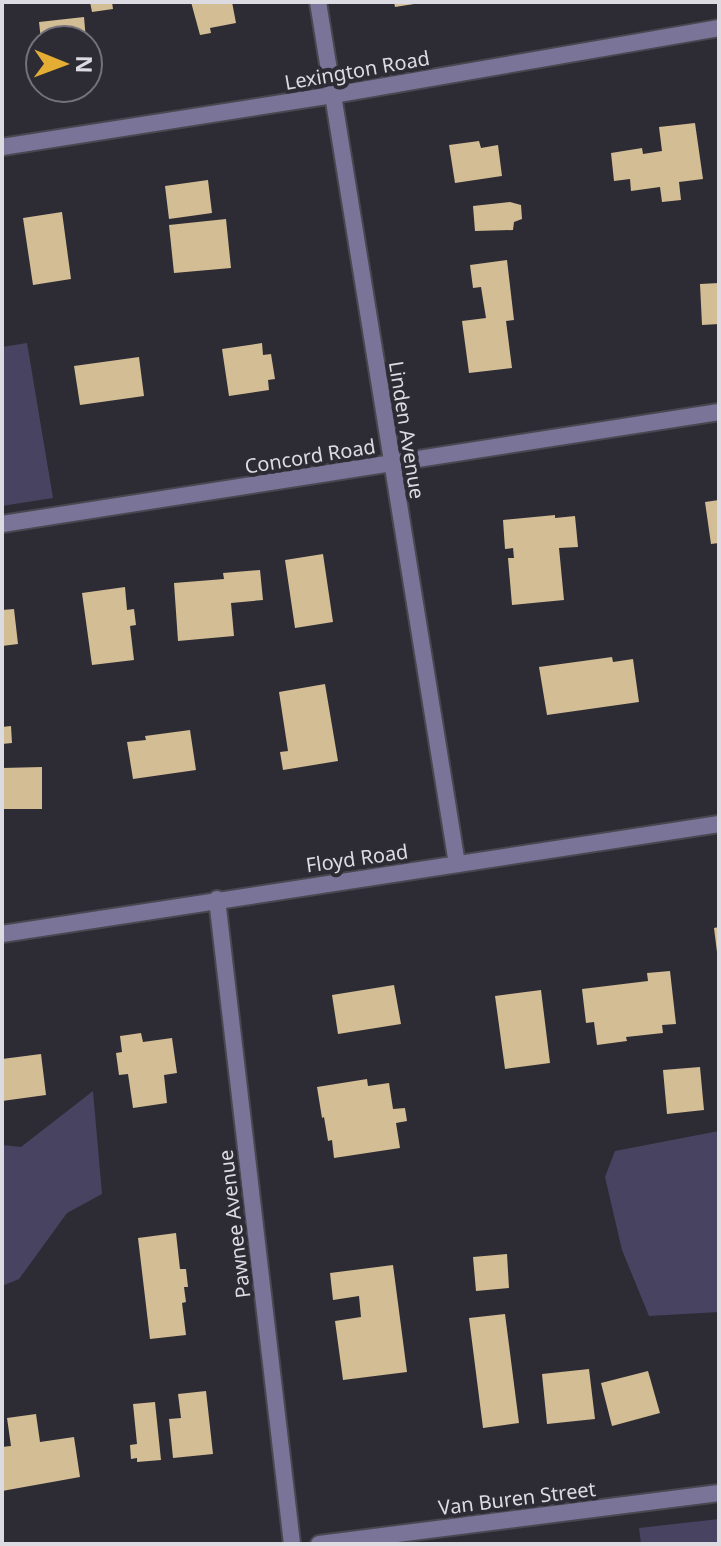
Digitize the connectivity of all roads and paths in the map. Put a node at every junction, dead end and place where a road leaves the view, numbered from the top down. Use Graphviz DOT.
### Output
graph roads {
  1 [pos="318,2"];
  2 [pos="719,28"];
  3 [pos="333,95"];
  4 [pos="2,147"];
  5 [pos="719,412"];
  6 [pos="393,463"];
  7 [pos="2,524"];
  8 [pos="719,824"];
  9 [pos="457,864"];
  10 [pos="217,899"];
  11 [pos="2,934"];
  12 [pos="719,1493"];
  13 [pos="292,1544"];
  14 [pos="319,1544"];
  1 -- 3 [label="street, Linden Avenue"];
  2 -- 3 [label="street, Lexington Road"];
  3 -- 4 [label="street, Lexington Road"];
  3 -- 6 [label="street, Linden Avenue"];
  5 -- 6 [label="street, Concord Road"];
  6 -- 7 [label="street, Concord Road"];
  6 -- 9 [label="street, Linden Avenue"];
  8 -- 9 [label="street, Floyd Road"];
  9 -- 10 [label="street, Floyd Road"];
  10 -- 11 [label="street, Floyd Road"];
  10 -- 13 [label="street, Pawnee Avenue"];
  12 -- 14 [label="street, Van Buren Street"];
}
